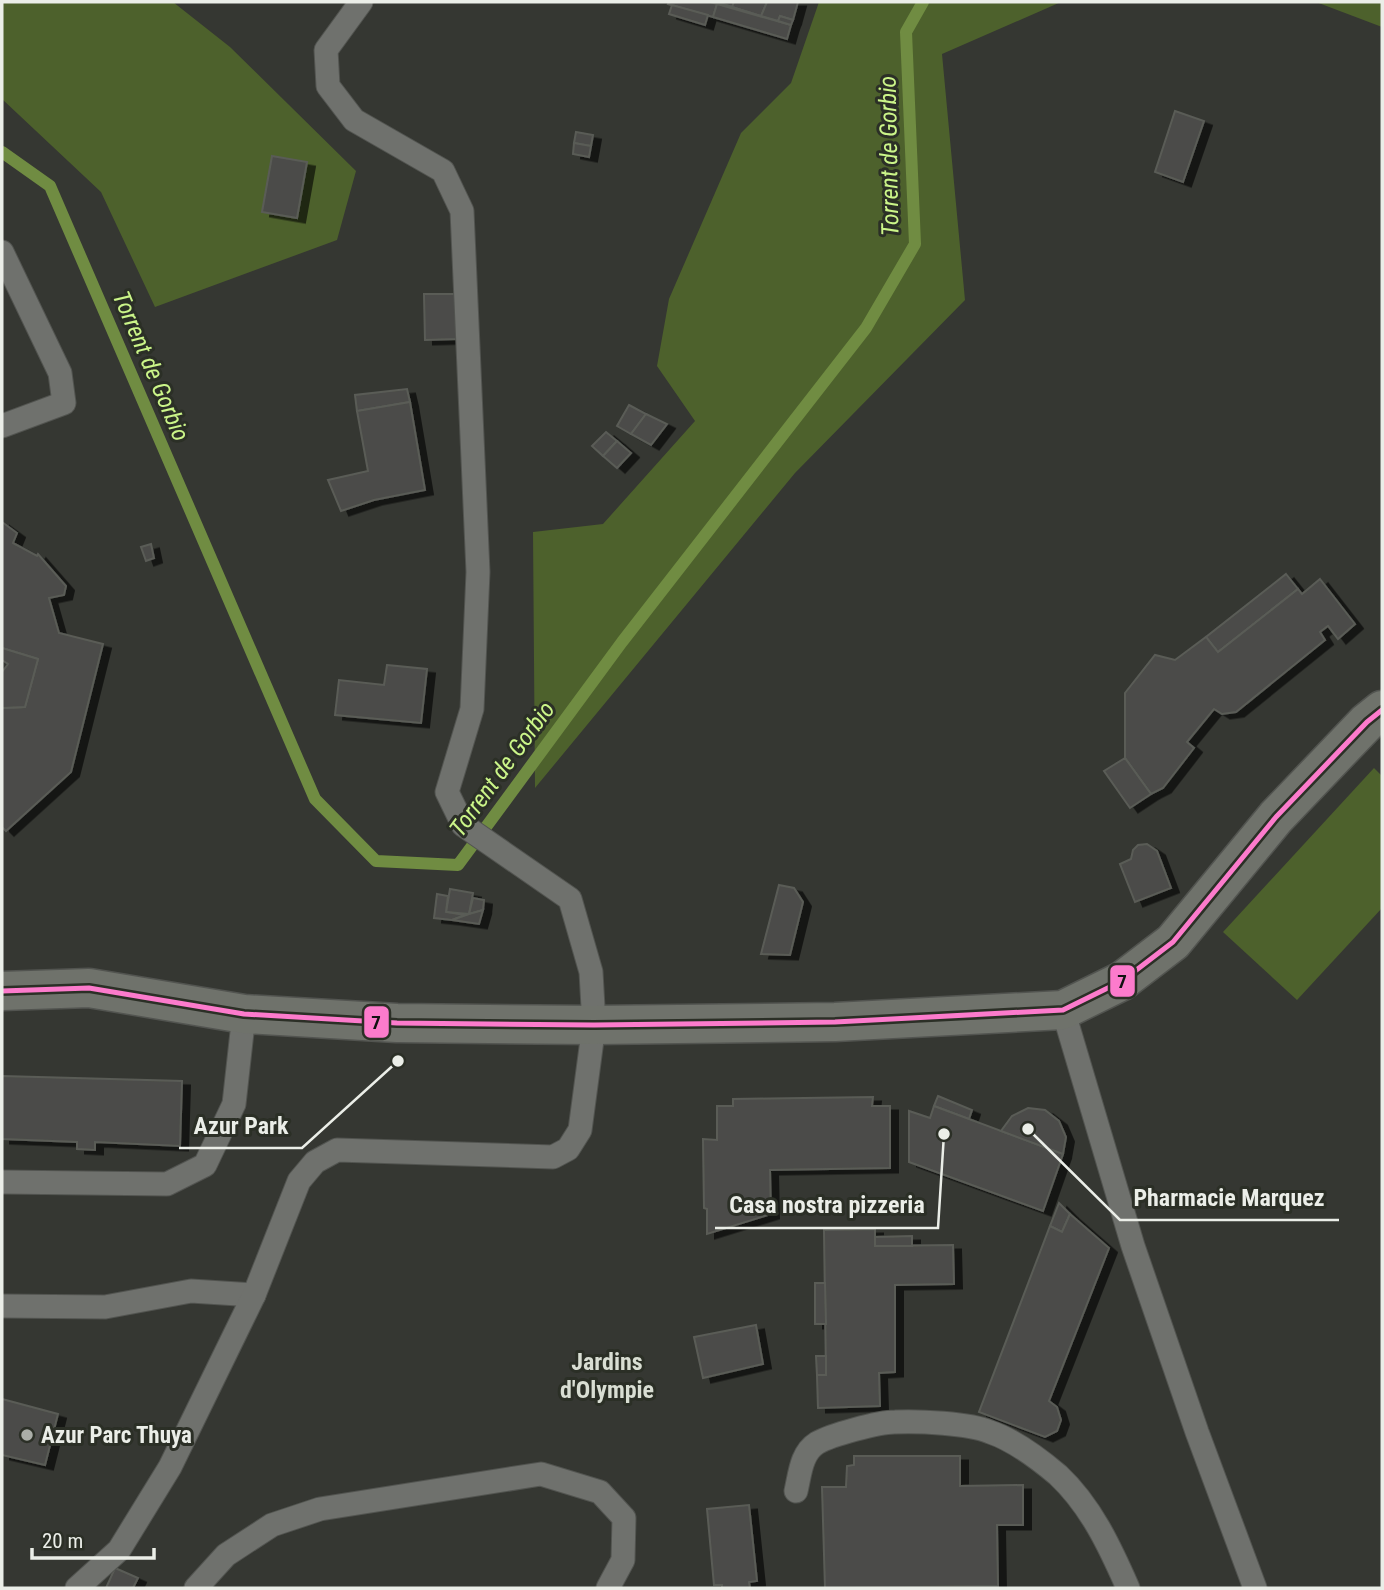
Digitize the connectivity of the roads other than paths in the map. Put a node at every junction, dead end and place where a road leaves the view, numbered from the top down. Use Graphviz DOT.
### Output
graph roads {
  1 [pos="361,2"];
  2 [pos="2,252"];
  3 [pos="2,426"];
  4 [pos="1382,710"];
  5 [pos="2,991"];
  6 [pos="1063,1010"];
  7 [pos="244,1014"];
  8 [pos="594,1025"];
  9 [pos="2,1182"];
  10 [pos="254,1295"];
  11 [pos="2,1306"];
  12 [pos="796,1491"];
  13 [pos="1253,1581"];
  14 [pos="77,1588"];
  15 [pos="196,1588"];
  16 [pos="608,1588"];
  17 [pos="1128,1588"];
  18 [pos="1276,1588"];
  1 -- 8 [label="lane"];
  2 -- 3 [label="lane"];
  4 -- 6 [label="street"];
  5 -- 7 [label="street"];
  6 -- 8 [label="street"];
  6 -- 13 [label="lane"];
  7 -- 8 [label="street"];
  7 -- 9 [label="lane"];
  8 -- 10 [label="lane"];
  10 -- 11 [label="lane"];
  10 -- 14 [label="lane"];
  12 -- 17 [label="lane"];
  13 -- 18 [label="lane"];
  15 -- 16 [label="lane"];
}
